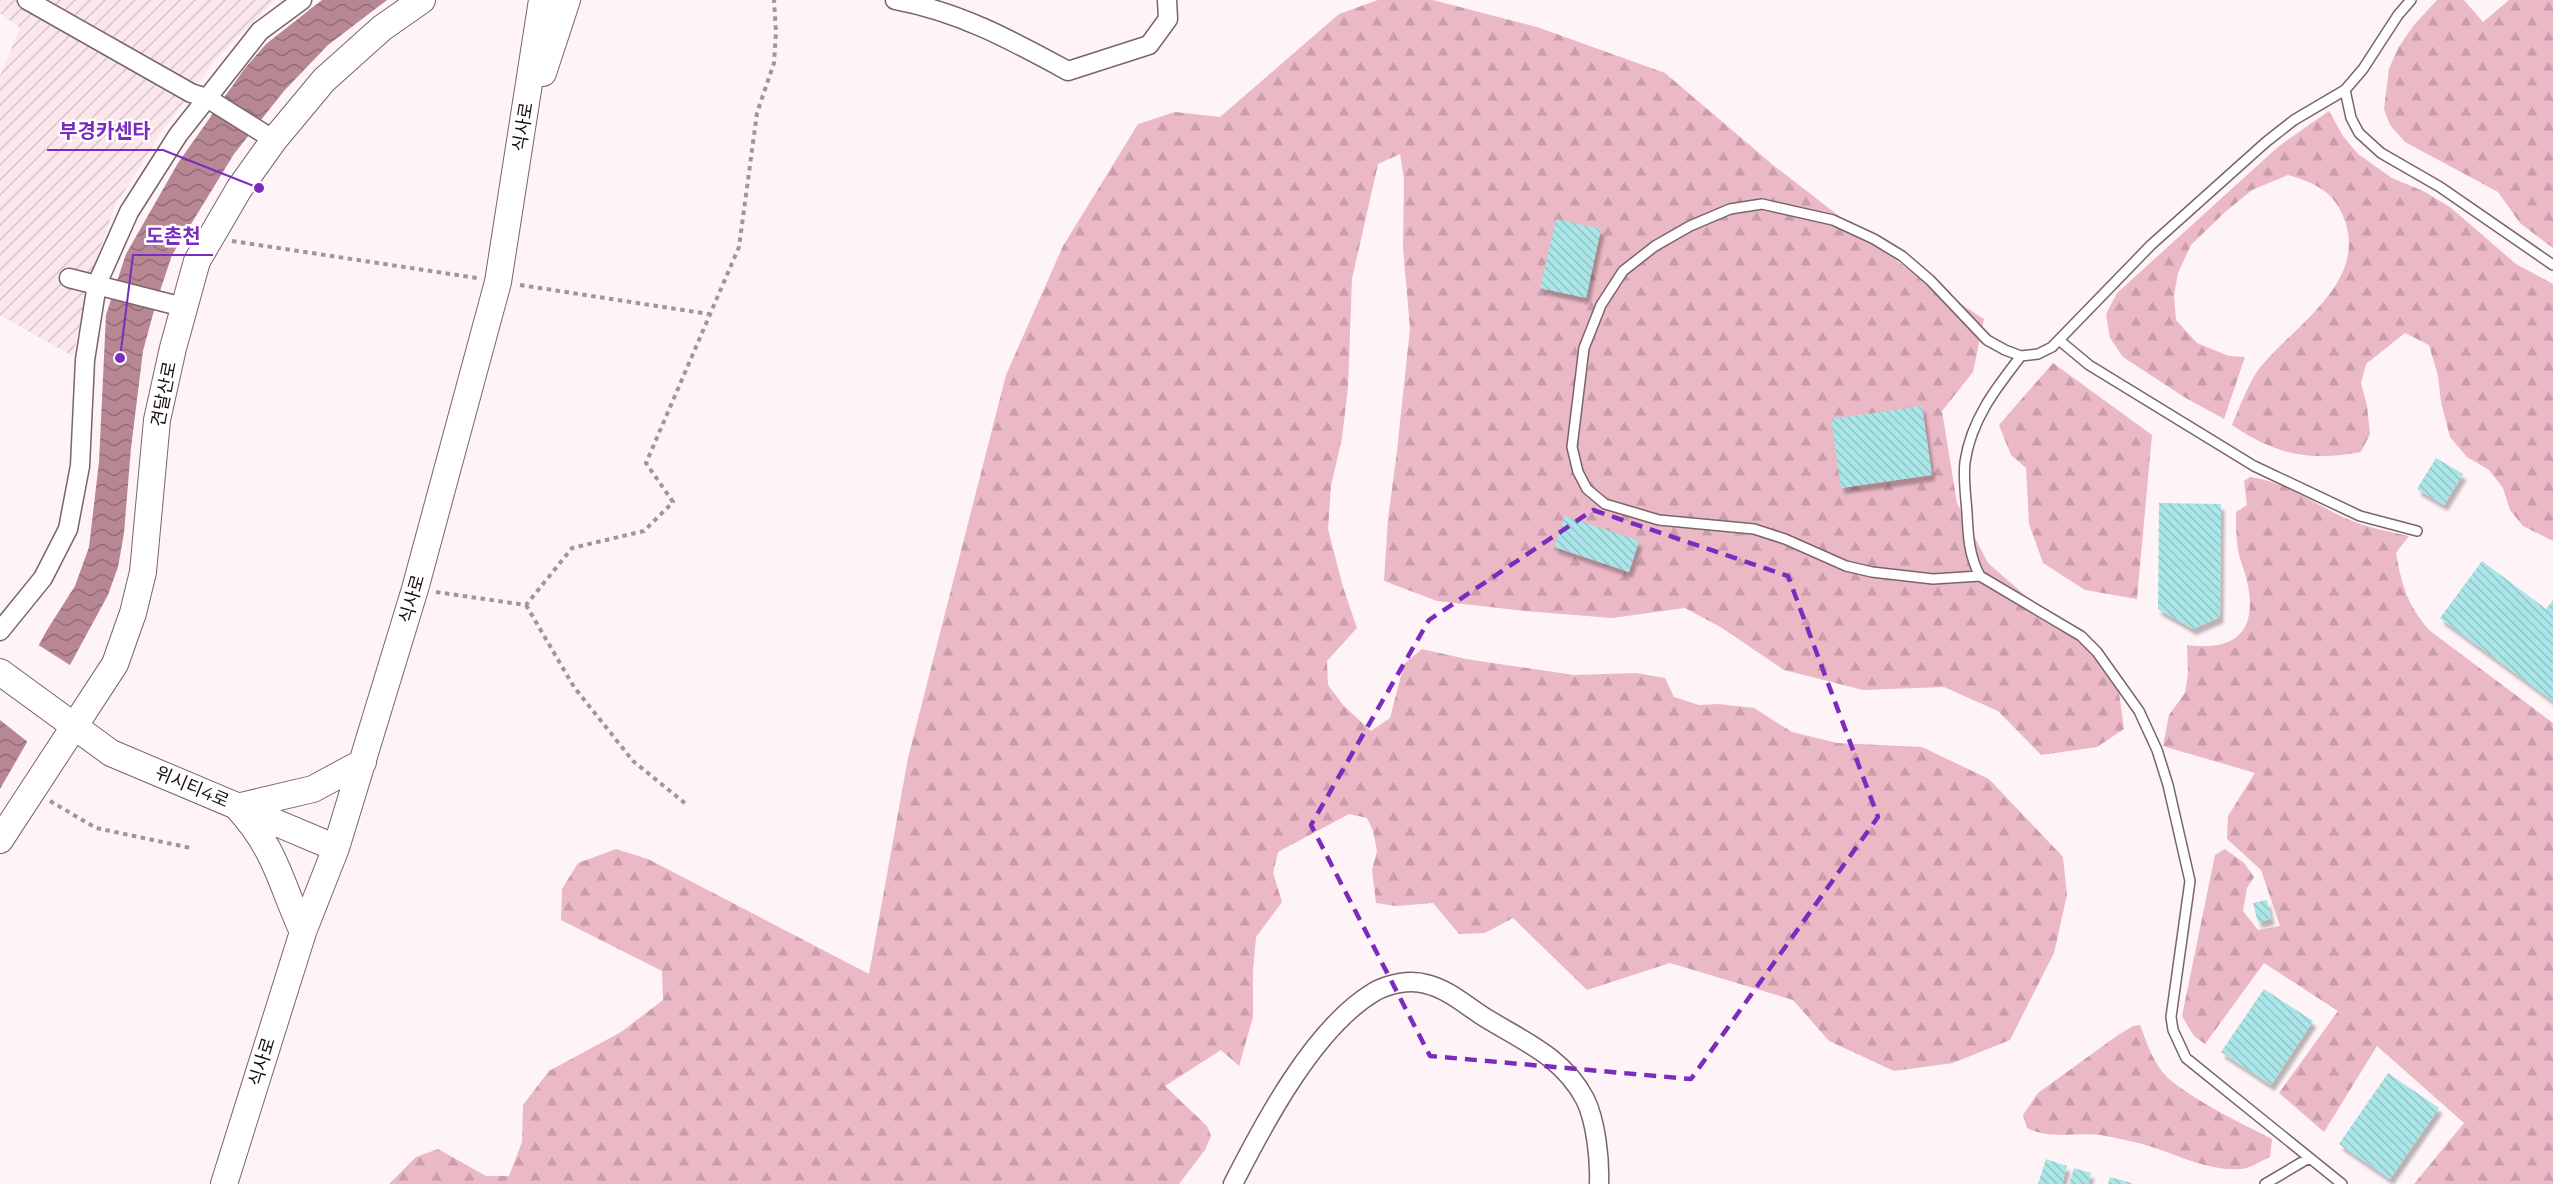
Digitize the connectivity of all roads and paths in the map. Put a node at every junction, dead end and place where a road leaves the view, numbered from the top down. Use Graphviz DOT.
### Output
graph roads {
  1 [pos="27,0"];
  2 [pos="302,0"];
  3 [pos="422,0"];
  4 [pos="542,0"];
  5 [pos="567,0"];
  6 [pos="774,0"];
  7 [pos="895,0"];
  8 [pos="1167,0"];
  9 [pos="2411,0"];
  10 [pos="529,89"];
  11 [pos="2345,90"];
  12 [pos="211,101"];
  13 [pos="268,137"];
  14 [pos="211,237"];
  15 [pos="2553,265"];
  16 [pos="69,278"];
  17 [pos="498,282"];
  18 [pos="103,286"];
  19 [pos="177,306"];
  20 [pos="709,314"];
  21 [pos="2059,340"];
  22 [pos="2020,356"];
  23 [pos="2417,531"];
  24 [pos="1980,576"];
  25 [pos="415,589"];
  26 [pos="526,605"];
  27 [pos="0,631"];
  28 [pos="0,672"];
  29 [pos="65,718"];
  30 [pos="363,762"];
  31 [pos="32,790"];
  32 [pos="686,804"];
  33 [pos="237,807"];
  34 [pos="0,840"];
  35 [pos="191,848"];
  36 [pos="336,848"];
  37 [pos="303,932"];
  38 [pos="2309,1158"];
  39 [pos="224,1184"];
  40 [pos="1233,1184"];
  41 [pos="1599,1184"];
  42 [pos="2265,1184"];
  43 [pos="2342,1184"];
  1 -- 12 [label="street"];
  2 -- 12 [label="street"];
  3 -- 13 [label="street, 견달산로"];
  4 -- 10 [label="street, 식사로"];
  5 -- 10 [label="street"];
  6 -- 20 [label="path"];
  7 -- 8 [label="street"];
  9 -- 11 [label="lane"];
  10 -- 17 [label="street, 식사로"];
  11 -- 15 [label="lane"];
  11 -- 21 [label="lane"];
  12 -- 13 [label="street"];
  12 -- 18 [label="street"];
  13 -- 14 [label="street, 견달산로"];
  14 -- 17 [label="path"];
  14 -- 19 [label="street, 견달산로"];
  16 -- 18 [label="street"];
  17 -- 20 [label="path"];
  17 -- 25 [label="street, 식사로"];
  18 -- 19 [label="street"];
  18 -- 27 [label="street"];
  19 -- 29 [label="street, 견달산로"];
  20 -- 26 [label="path"];
  21 -- 22 [label="lane"];
  21 -- 23 [label="lane"];
  22 -- 24 [label="lane"];
  22 -- 24 [label="lane"];
  24 -- 38 [label="lane"];
  25 -- 26 [label="path"];
  25 -- 30 [label="street, 식사로"];
  26 -- 32 [label="path"];
  28 -- 29 [label="street, 위시티4로"];
  29 -- 31 [label="street, 견달산로"];
  29 -- 33 [label="street, 위시티4로"];
  30 -- 33 [label="street"];
  30 -- 36 [label="street, 식사로"];
  31 -- 34 [label="street, 견달산로"];
  31 -- 35 [label="path"];
  33 -- 36 [label="street, 위시티4로"];
  33 -- 37 [label="street"];
  36 -- 37 [label="street, 식사로"];
  37 -- 39 [label="street, 식사로"];
  38 -- 42 [label="lane"];
  38 -- 43 [label="lane"];
  40 -- 41 [label="street"];
}
